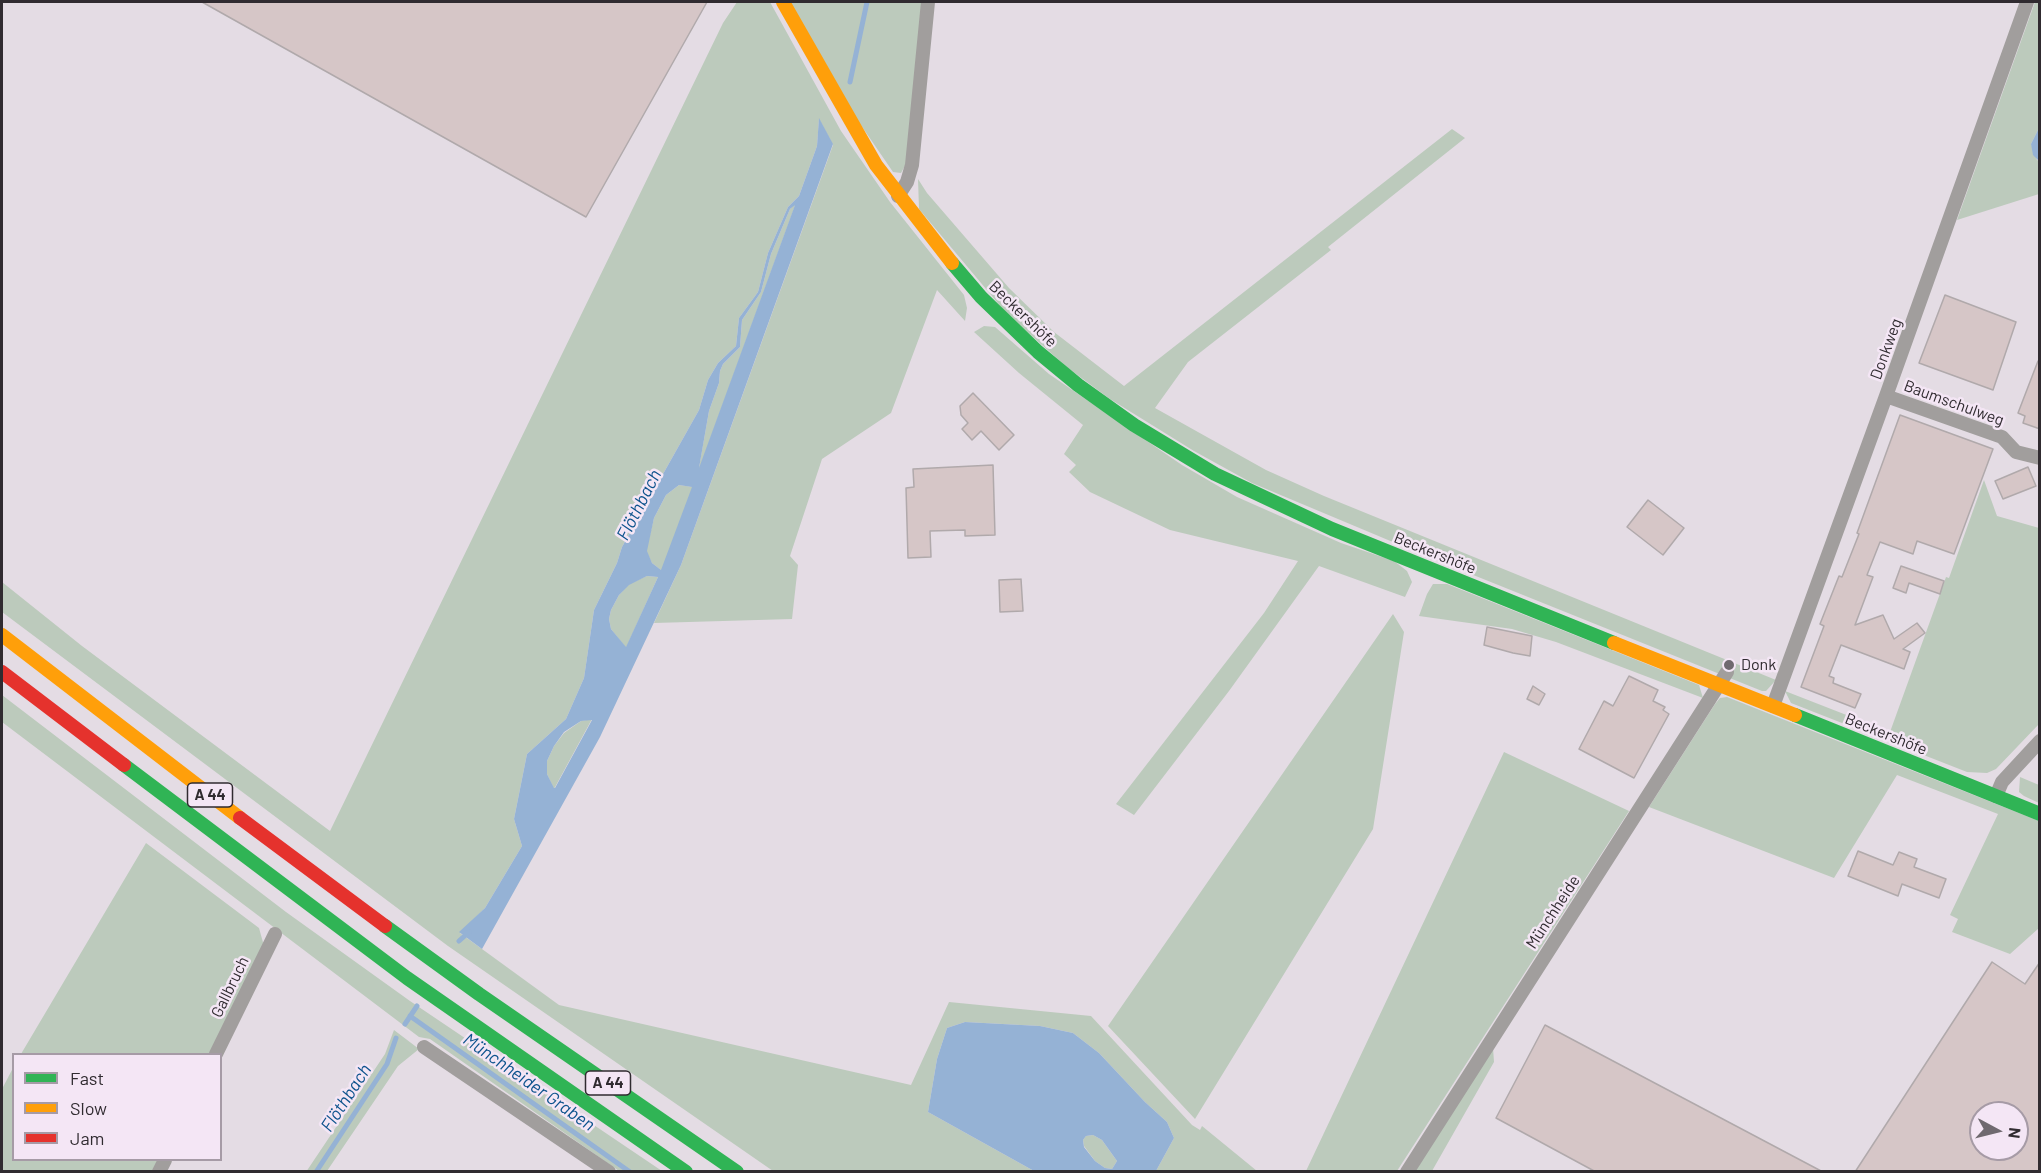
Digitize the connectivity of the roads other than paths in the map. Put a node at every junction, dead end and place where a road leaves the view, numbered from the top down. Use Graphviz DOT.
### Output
graph roads {
  1 [pos="783,2"];
  2 [pos="928,2"];
  3 [pos="2027,2"];
  4 [pos="898,196"];
  5 [pos="1886,396"];
  6 [pos="2040,458"];
  7 [pos="2,635"];
  8 [pos="2,672"];
  9 [pos="1727,672"];
  10 [pos="1719,685"];
  11 [pos="1773,706"];
  12 [pos="2040,741"];
  13 [pos="1996,796"];
  14 [pos="2040,814"];
  15 [pos="274,934"];
  16 [pos="424,1047"];
  17 [pos="216,1053"];
  18 [pos="609,1172"];
  19 [pos="686,1172"];
  20 [pos="737,1172"];
  21 [pos="1407,1172"];
  1 -- 4 [label="main road, Beckershöfe"];
  2 -- 4 [label="street"];
  3 -- 5 [label="street, Donkweg"];
  4 -- 10 [label="main road, Beckershöfe"];
  5 -- 6 [label="street, Baumschulweg"];
  5 -- 11 [label="street, Donkweg"];
  7 -- 20 [label="main road, A 44"];
  8 -- 19 [label="main road, A 44"];
  9 -- 10 [label="street, Münchheide"];
  10 -- 11 [label="main road, Beckershöfe"];
  10 -- 21 [label="street, Münchheide"];
  11 -- 13 [label="main road, Beckershöfe"];
  12 -- 13 [label="street"];
  13 -- 14 [label="main road, Beckershöfe"];
  15 -- 17 [label="street, Gallbruch"];
  16 -- 18 [label="street"];
}
